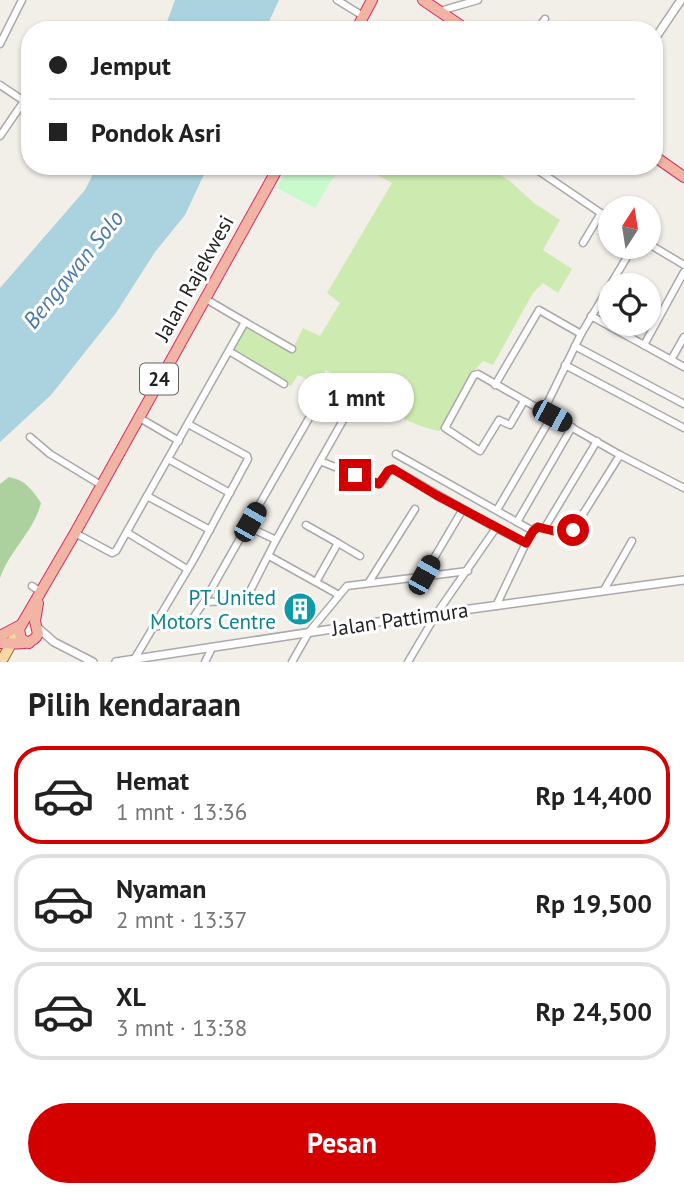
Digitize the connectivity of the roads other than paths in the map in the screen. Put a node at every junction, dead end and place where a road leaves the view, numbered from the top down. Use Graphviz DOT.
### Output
graph roads {
  1 [pos="22,0"];
  2 [pos="337,0"];
  3 [pos="372,0"];
  4 [pos="422,0"];
  5 [pos="478,0"];
  6 [pos="681,0"];
  7 [pos="440,11"];
  8 [pos="363,16"];
  9 [pos="360,21"];
  10 [pos="454,21"];
  11 [pos="663,27"];
  12 [pos="0,44"];
  13 [pos="0,85"];
  14 [pos="21,99"];
  15 [pos="21,105"];
  16 [pos="0,136"];
  17 [pos="663,162"];
  18 [pos="274,175"];
  19 [pos="545,175"];
  20 [pos="684,177"];
  21 [pos="598,211"];
  22 [pos="598,218"];
  23 [pos="583,243"];
  24 [pos="662,252"];
  25 [pos="626,259"];
  26 [pos="684,265"];
  27 [pos="684,272"];
  28 [pos="204,298"];
  29 [pos="591,316"];
  30 [pos="246,322"];
  31 [pos="581,334"];
  32 [pos="684,337"];
  33 [pos="644,345"];
  34 [pos="575,346"];
  35 [pos="292,349"];
  36 [pos="229,351"];
  37 [pos="671,360"];
  38 [pos="565,365"];
  39 [pos="684,367"];
  40 [pos="284,384"];
  41 [pos="495,385"];
  42 [pos="524,401"];
  43 [pos="684,404"];
  44 [pos="543,412"];
  45 [pos="552,416"];
  46 [pos="138,417"];
  47 [pos="188,424"];
  48 [pos="572,427"];
  49 [pos="684,428"];
  50 [pos="30,437"];
  51 [pos="178,441"];
  52 [pos="597,442"];
  53 [pos="396,454"];
  54 [pos="620,455"];
  55 [pos="168,460"];
  56 [pos="320,461"];
  57 [pos="101,485"];
  58 [pos="684,488"];
  59 [pos="230,493"];
  60 [pos="147,496"];
  61 [pos="415,509"];
  62 [pos="463,509"];
  63 [pos="497,510"];
  64 [pos="517,522"];
  65 [pos="306,525"];
  66 [pos="247,526"];
  67 [pos="496,528"];
  68 [pos="544,529"];
  69 [pos="210,530"];
  70 [pos="533,531"];
  71 [pos="75,533"];
  72 [pos="128,533"];
  73 [pos="276,540"];
  74 [pos="632,541"];
  75 [pos="338,543"];
  76 [pos="526,543"];
  77 [pos="269,556"];
  78 [pos="360,556"];
  79 [pos="187,569"];
  80 [pos="468,570"];
  81 [pos="424,575"];
  82 [pos="684,580"];
  83 [pos="316,582"];
  84 [pos="369,582"];
  85 [pos="38,590"];
  86 [pos="604,590"];
  87 [pos="339,595"];
  88 [pos="204,602"];
  89 [pos="496,606"];
  90 [pos="437,613"];
  91 [pos="36,626"];
  92 [pos="20,627"];
  93 [pos="153,627"];
  94 [pos="309,632"];
  95 [pos="0,636"];
  96 [pos="31,642"];
  97 [pos="54,642"];
  98 [pos="212,648"];
  99 [pos="2,652"];
  100 [pos="135,658"];
  101 [pos="93,662"];
  102 [pos="116,662"];
  103 [pos="205,662"];
  104 [pos="292,662"];
  105 [pos="408,662"];
  1 -- 12 [label="street"];
  2 -- 8 [label="street"];
  3 -- 8 [label="highway"];
  4 -- 7 [label="highway"];
  5 -- 7 [label="street"];
  6 -- 11 [label="street"];
  7 -- 10 [label="highway"];
  8 -- 9 [label="highway"];
  13 -- 14 [label="street"];
  15 -- 16 [label="street"];
  17 -- 20 [label="highway"];
  18 -- 28 [label="highway, Jalan Rajekwesi / 24"];
  19 -- 21 [label="street"];
  22 -- 23 [label="street"];
  24 -- 26 [label="street"];
  25 -- 29 [label="street"];
  27 -- 33 [label="street"];
  28 -- 30 [label="street"];
  28 -- 46 [label="highway, Jalan Rajekwesi / 24"];
  29 -- 31 [label="street"];
  29 -- 33 [label="street"];
  30 -- 35 [label="street"];
  30 -- 36 [label="street"];
  31 -- 34 [label="street"];
  31 -- 41 [label="street"];
  32 -- 37 [label="street"];
  33 -- 37 [label="street"];
  34 -- 38 [label="street"];
  34 -- 43 [label="street"];
  36 -- 40 [label="street"];
  36 -- 47 [label="street"];
  37 -- 39 [label="street"];
  38 -- 44 [label="street"];
  38 -- 49 [label="street"];
  41 -- 42 [label="street"];
  41 -- 42 [label="street"];
  42 -- 44 [label="street"];
  44 -- 45 [label="street"];
  45 -- 48 [label="street"];
  45 -- 63 [label="street"];
  46 -- 51 [label="street"];
  46 -- 57 [label="highway, Jalan Rajekwesi / 24"];
  47 -- 51 [label="street"];
  47 -- 59 [label="street"];
  48 -- 52 [label="street"];
  48 -- 64 [label="street"];
  50 -- 57 [label="street"];
  51 -- 55 [label="street"];
  52 -- 54 [label="street"];
  52 -- 68 [label="street"];
  53 -- 63 [label="street"];
  54 -- 58 [label="street"];
  54 -- 68 [label="street"];
  55 -- 59 [label="street"];
  55 -- 60 [label="street"];
  56 -- 62 [label="street"];
  56 -- 66 [label="street"];
  56 -- 73 [label="street"];
  57 -- 71 [label="highway, Jalan Rajekwesi / 24"];
  59 -- 69 [label="street"];
  60 -- 69 [label="street"];
  60 -- 72 [label="street"];
  61 -- 84 [label="street"];
  62 -- 67 [label="street"];
  62 -- 81 [label="street"];
  63 -- 64 [label="street"];
  64 -- 70 [label="street"];
  65 -- 75 [label="street"];
  66 -- 73 [label="street"];
  66 -- 88 [label="street"];
  67 -- 76 [label="street"];
  67 -- 80 [label="street"];
  68 -- 70 [label="street"];
  69 -- 79 [label="street"];
  70 -- 76 [label="street"];
  71 -- 72 [label="street"];
  71 -- 85 [label="highway, Jalan Rajekwesi / 24"];
  72 -- 79 [label="street"];
  73 -- 77 [label="street"];
  74 -- 86 [label="street"];
  75 -- 78 [label="street"];
  75 -- 83 [label="street"];
  76 -- 89 [label="street"];
  77 -- 83 [label="street"];
  77 -- 88 [label="street"];
  79 -- 93 [label="street"];
  80 -- 81 [label="street"];
  80 -- 90 [label="street"];
  81 -- 84 [label="street"];
  82 -- 86 [label="street, Jalan Pattimura"];
  83 -- 87 [label="street"];
  84 -- 87 [label="street"];
  85 -- 91 [label="highway, 24"];
  85 -- 92 [label="highway, 24"];
  86 -- 89 [label="street, Jalan Pattimura"];
  87 -- 94 [label="street"];
  88 -- 93 [label="street"];
  89 -- 90 [label="street, Jalan Pattimura"];
  90 -- 94 [label="street, Jalan Pattimura"];
  90 -- 105 [label="street"];
  91 -- 92 [label="highway"];
  91 -- 96 [label="highway, 24"];
  91 -- 97 [label="street"];
  92 -- 95 [label="highway"];
  92 -- 96 [label="highway"];
  92 -- 99 [label="main road"];
  93 -- 100 [label="street"];
  94 -- 98 [label="street, Jalan Pattimura"];
  94 -- 104 [label="street"];
  96 -- 97 [label="street"];
  96 -- 99 [label="highway"];
  96 -- 99 [label="main road"];
  97 -- 101 [label="street"];
  98 -- 100 [label="street, Jalan Pattimura"];
  98 -- 103 [label="street"];
  100 -- 102 [label="street, Jalan Pattimura"];
}
